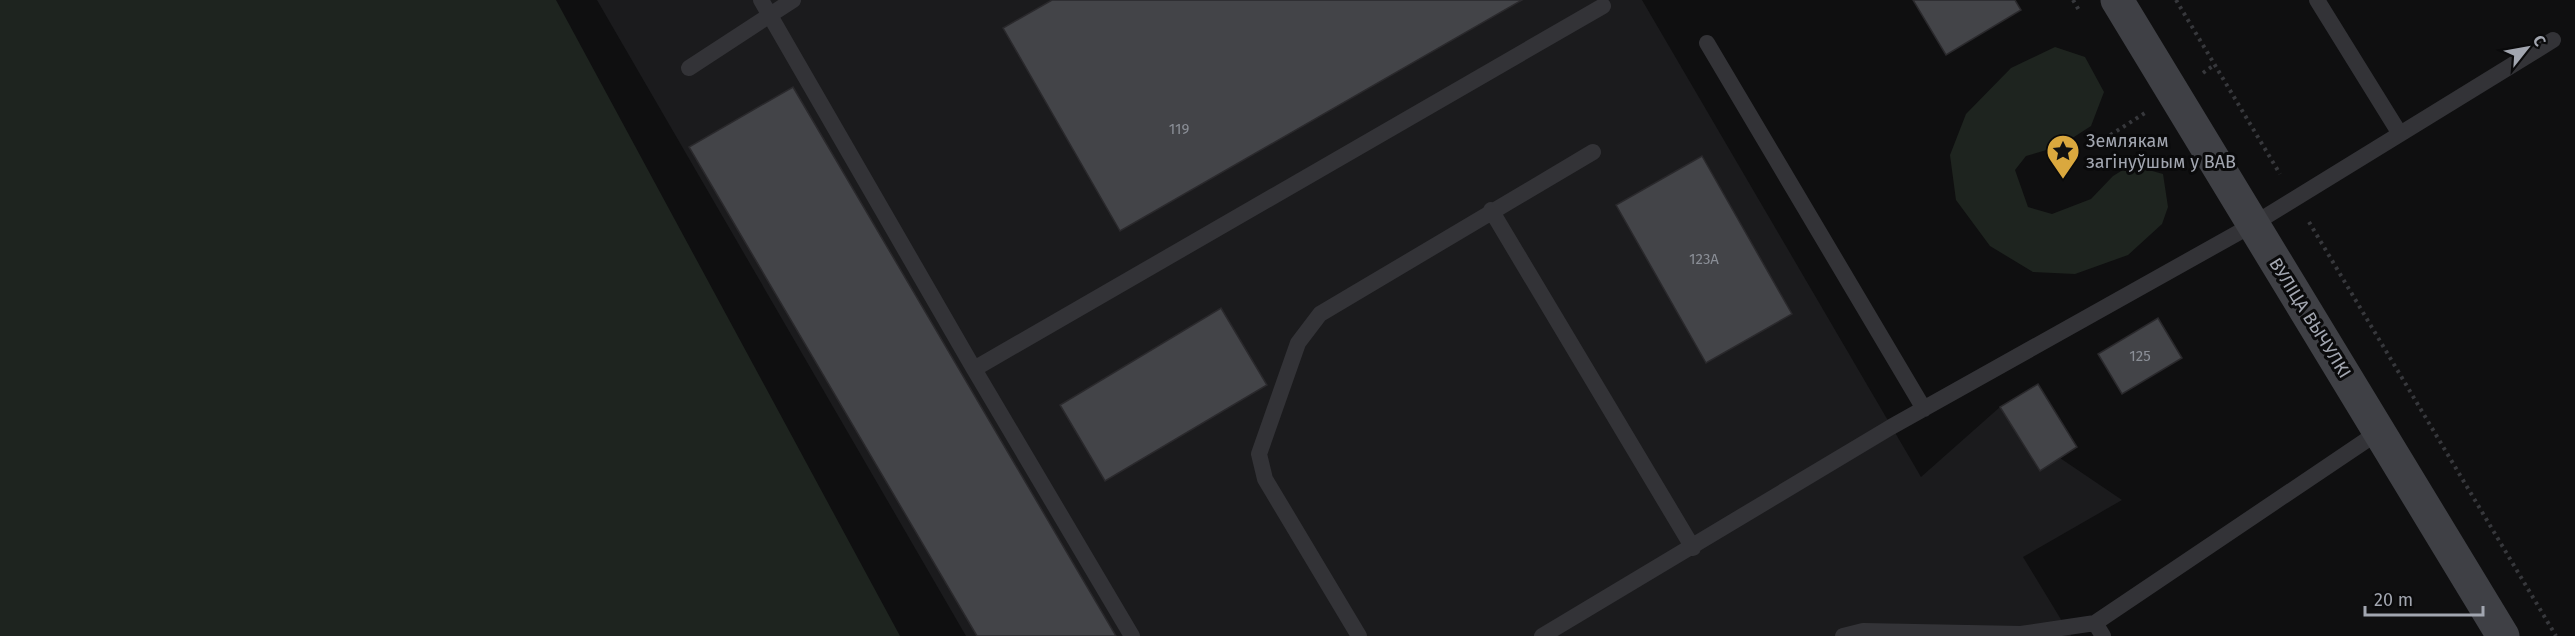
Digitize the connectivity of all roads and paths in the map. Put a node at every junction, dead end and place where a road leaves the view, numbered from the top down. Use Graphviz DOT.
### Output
graph roads {
  1 [pos="761,0"];
  2 [pos="793,0"];
  3 [pos="2117,0"];
  4 [pos="2176,0"];
  5 [pos="2317,0"];
  6 [pos="1603,6"];
  7 [pos="769,15"];
  8 [pos="2553,40"];
  9 [pos="1707,43"];
  10 [pos="689,68"];
  11 [pos="2400,134"];
  12 [pos="1593,152"];
  13 [pos="2295,199"];
  14 [pos="1491,210"];
  15 [pos="2252,225"];
  16 [pos="974,369"];
  17 [pos="1924,409"];
  18 [pos="2380,431"];
  19 [pos="1693,548"];
  20 [pos="2099,629"];
  21 [pos="2020,635"];
  22 [pos="1132,636"];
  23 [pos="1359,636"];
  24 [pos="1542,636"];
  25 [pos="1843,636"];
  26 [pos="2503,636"];
  27 [pos="2556,636"];
  1 -- 7 [label="lane"];
  2 -- 7 [label="lane"];
  3 -- 15 [label="street, ВУЛІЦА ВЫЧУЛКІ"];
  4 -- 13 [label="path"];
  5 -- 11 [label="lane"];
  6 -- 16 [label="lane"];
  7 -- 10 [label="lane"];
  7 -- 16 [label="lane"];
  8 -- 11 [label="lane"];
  9 -- 17 [label="lane"];
  11 -- 13 [label="lane"];
  12 -- 14 [label="lane"];
  13 -- 15 [label="lane"];
  13 -- 27 [label="path"];
  14 -- 19 [label="lane"];
  14 -- 23 [label="lane"];
  15 -- 17 [label="lane"];
  15 -- 18 [label="street, ВУЛІЦА ВЫЧУЛКІ"];
  16 -- 22 [label="lane"];
  17 -- 19 [label="lane"];
  18 -- 20 [label="lane"];
  18 -- 26 [label="street, ВУЛІЦА ВЫЧУЛКІ"];
  19 -- 24 [label="lane"];
  20 -- 21 [label="lane"];
  21 -- 25 [label="lane"];
}
